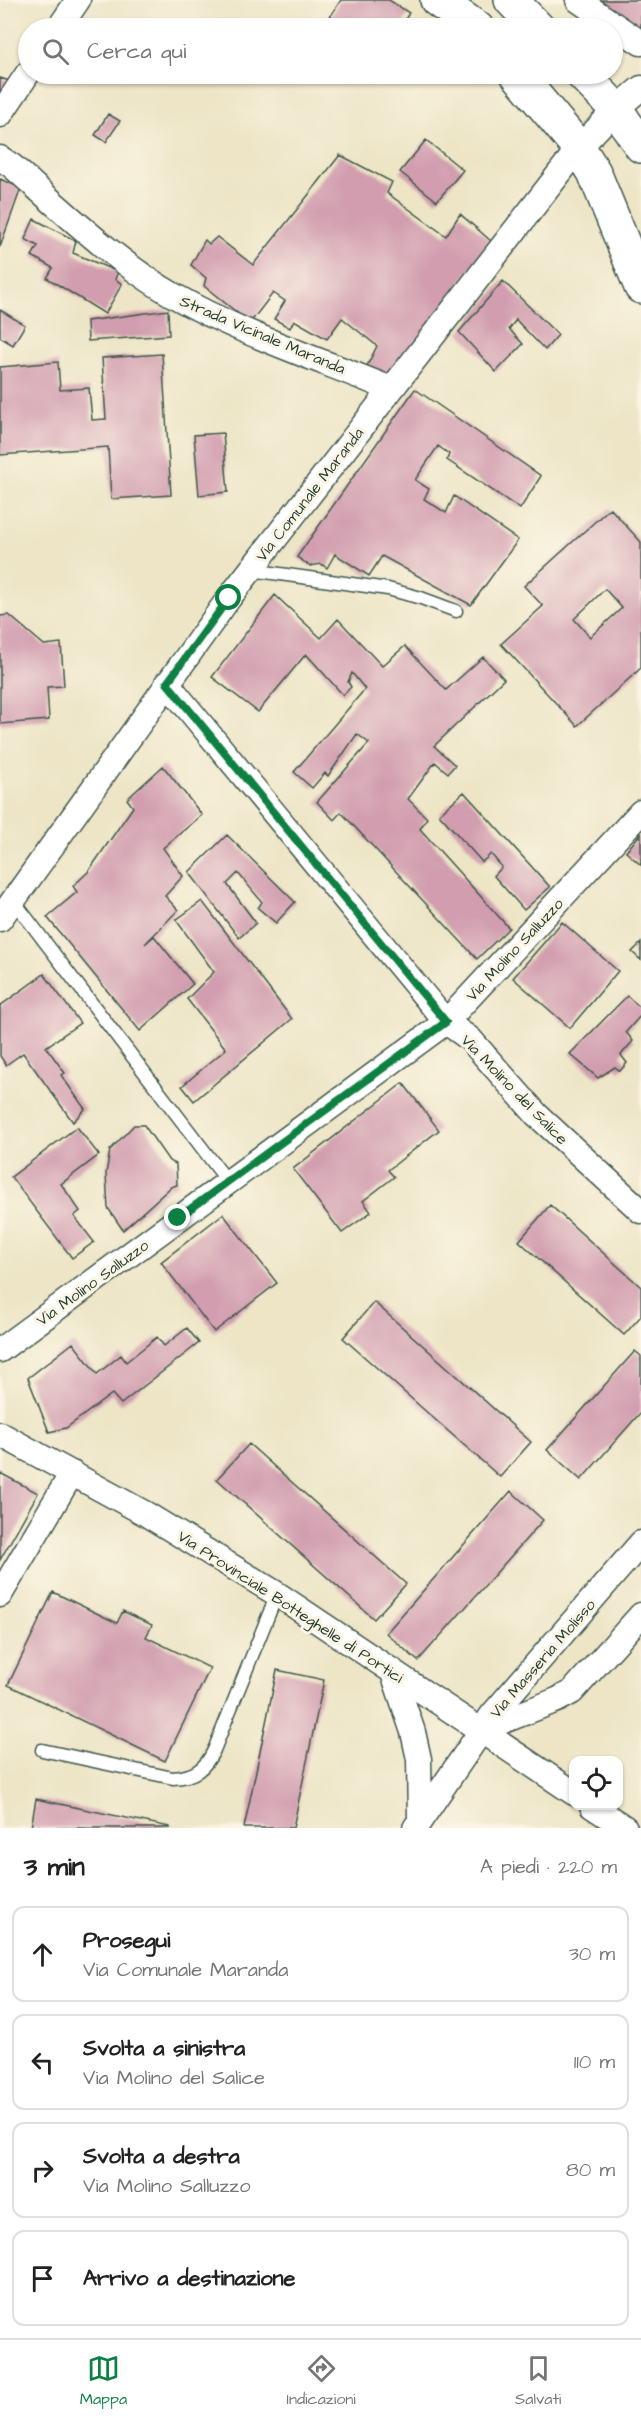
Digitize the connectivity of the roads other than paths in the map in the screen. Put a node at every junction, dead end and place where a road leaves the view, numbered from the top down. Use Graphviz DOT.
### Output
graph roads {
  1 [pos="78,0"];
  2 [pos="437,0"];
  3 [pos="511,0"];
  4 [pos="578,0"];
  5 [pos="66,18"];
  6 [pos="463,18"];
  7 [pos="528,18"];
  8 [pos="604,18"];
  9 [pos="623,31"];
  10 [pos="641,43"];
  11 [pos="21,84"];
  12 [pos="525,84"];
  13 [pos="592,84"];
  14 [pos="641,88"];
  15 [pos="616,109"];
  16 [pos="0,115"];
  17 [pos="641,146"];
  18 [pos="579,148"];
  19 [pos="0,158"];
  20 [pos="641,287"];
  21 [pos="391,389"];
  22 [pos="251,570"];
  23 [pos="456,611"];
  24 [pos="167,683"];
  25 [pos="641,812"];
  26 [pos="7,909"];
  27 [pos="446,1022"];
  28 [pos="228,1182"];
  29 [pos="641,1211"];
  30 [pos="0,1350"];
  31 [pos="0,1434"];
  32 [pos="72,1473"];
  33 [pos="641,1544"];
  34 [pos="277,1594"];
  35 [pos="0,1596"];
  36 [pos="641,1615"];
  37 [pos="392,1670"];
  38 [pos="481,1730"];
  39 [pos="42,1750"];
  40 [pos="569,1790"];
  41 [pos="598,1810"];
  42 [pos="418,1824"];
  43 [pos="625,1828"];
  1 -- 5 [label="street"];
  2 -- 6 [label="street"];
  3 -- 7 [label="street"];
  4 -- 8 [label="street"];
  9 -- 10 [label="street"];
  11 -- 16 [label="street"];
  12 -- 18 [label="street"];
  13 -- 15 [label="street"];
  14 -- 15 [label="street, Via Comunale Maranda"];
  15 -- 17 [label="street"];
  15 -- 18 [label="street, Via Comunale Maranda"];
  18 -- 20 [label="street"];
  18 -- 21 [label="street, Via Comunale Maranda"];
  19 -- 21 [label="street, Strada Vicinale Maranda"];
  21 -- 22 [label="street, Via Comunale Maranda"];
  22 -- 23 [label="lane"];
  22 -- 24 [label="street, Via Comunale Maranda"];
  24 -- 26 [label="street, Via Comunale Maranda"];
  24 -- 27 [label="street, Via Molino del Salice"];
  25 -- 27 [label="street, Via Molino Salluzzo"];
  26 -- 28 [label="lane"];
  27 -- 28 [label="street, Via Molino Salluzzo"];
  27 -- 29 [label="street, Via Molino del Salice"];
  28 -- 30 [label="street, Via Molino Salluzzo"];
  31 -- 32 [label="street, Via Provinciale Botteghelle di Portici"];
  32 -- 34 [label="street, Via Provinciale Botteghelle di Portici"];
  32 -- 35 [label="street"];
  33 -- 38 [label="street, Via Masseria Molisso"];
  34 -- 37 [label="street, Via Provinciale Botteghelle di Portici"];
  34 -- 39 [label="lane"];
  36 -- 38 [label="street, Via Masseria Molisso"];
  37 -- 38 [label="street, Via Provinciale Botteghelle di Portici"];
  37 -- 42 [label="street"];
  38 -- 40 [label="street, Via Provinciale Botteghelle di Portici"];
  38 -- 42 [label="street"];
  41 -- 43 [label="street"];
}
